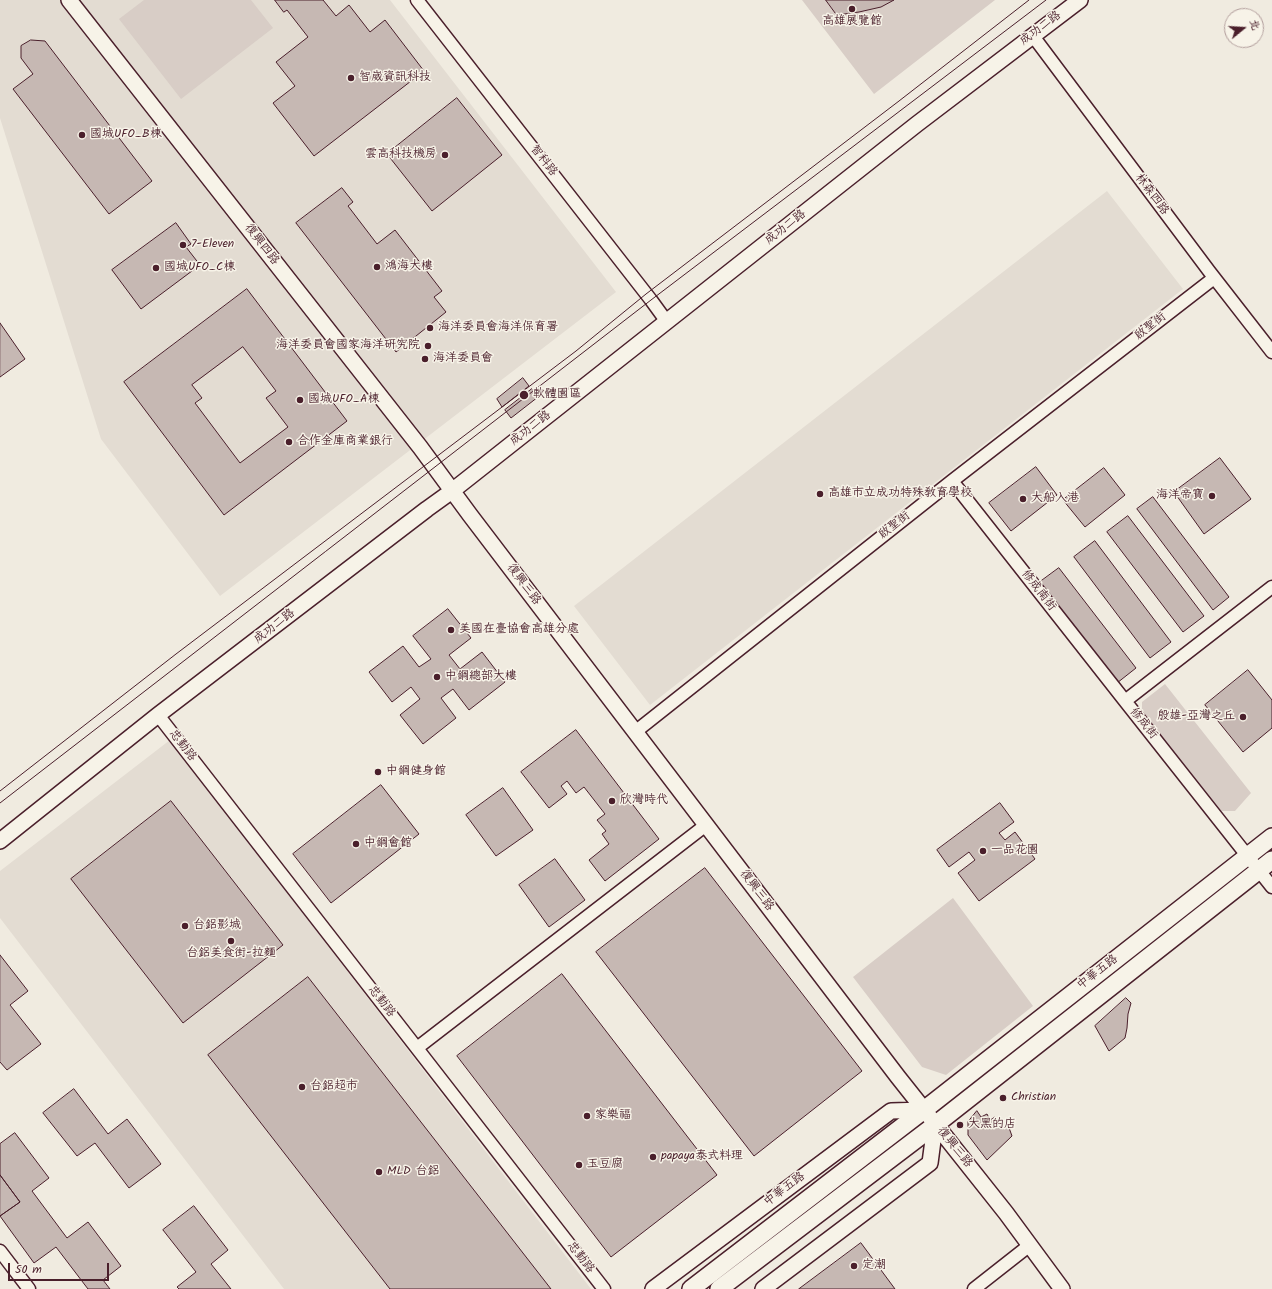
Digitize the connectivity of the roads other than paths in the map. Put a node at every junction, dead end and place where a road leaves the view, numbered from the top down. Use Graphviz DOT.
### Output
graph roads {
  1 [pos="69,0"];
  2 [pos="417,0"];
  3 [pos="1080,0"];
  4 [pos="1032,36"];
  5 [pos="1214,278"];
  6 [pos="667,322"];
  7 [pos="1272,352"];
  8 [pos="952,481"];
  9 [pos="452,491"];
  10 [pos="1272,587"];
  11 [pos="1125,701"];
  12 [pos="158,716"];
  13 [pos="635,732"];
  14 [pos="706,825"];
  15 [pos="1272,837"];
  16 [pos="0,841"];
  17 [pos="1247,856"];
  18 [pos="1265,866"];
  19 [pos="1272,887"];
  20 [pos="417,1048"];
  21 [pos="924,1110"];
  22 [pos="935,1125"];
  23 [pos="1030,1245"];
  24 [pos="0,1251"];
  25 [pos="29,1289"];
  26 [pos="604,1289"];
  27 [pos="653,1289"];
  28 [pos="690,1289"];
  29 [pos="719,1289"];
  30 [pos="763,1289"];
  31 [pos="974,1289"];
  32 [pos="1062,1289"];
  1 -- 9 [label="street, 復興四路"];
  2 -- 6 [label="street, 智科路"];
  3 -- 4 [label="street, 成功二路"];
  4 -- 5 [label="street, 林森四路"];
  4 -- 6 [label="street, 成功二路"];
  5 -- 7 [label="street, 林森四路"];
  5 -- 8 [label="street, 啟聖街"];
  6 -- 9 [label="street, 成功二路"];
  8 -- 11 [label="street, 修成南街"];
  8 -- 13 [label="street, 啟聖街"];
  9 -- 12 [label="street, 成功二路"];
  9 -- 13 [label="street, 復興三路"];
  10 -- 11 [label="street, 修成街"];
  11 -- 17 [label="street, 修成街"];
  12 -- 16 [label="street, 成功二路"];
  12 -- 20 [label="street, 忠勤路"];
  13 -- 14 [label="street, 復興三路"];
  14 -- 20 [label="street"];
  14 -- 21 [label="street, 復興三路"];
  15 -- 17 [label="main road, 中華五路"];
  17 -- 18 [label="street, 修成街"];
  17 -- 21 [label="main road, 中華五路"];
  18 -- 19 [label="street, 修成街"];
  18 -- 22 [label="main road, 中華五路"];
  20 -- 26 [label="street, 忠勤路"];
  21 -- 22 [label="street, 復興三路"];
  21 -- 27 [label="street, 中華五路"];
  21 -- 28 [label="main road, 中華五路"];
  22 -- 23 [label="street, 復興三路"];
  22 -- 29 [label="main road, 中華五路"];
  22 -- 30 [label="street"];
  23 -- 31 [label="street"];
  23 -- 32 [label="street, 復興三路"];
  24 -- 25 [label="street"];
}
